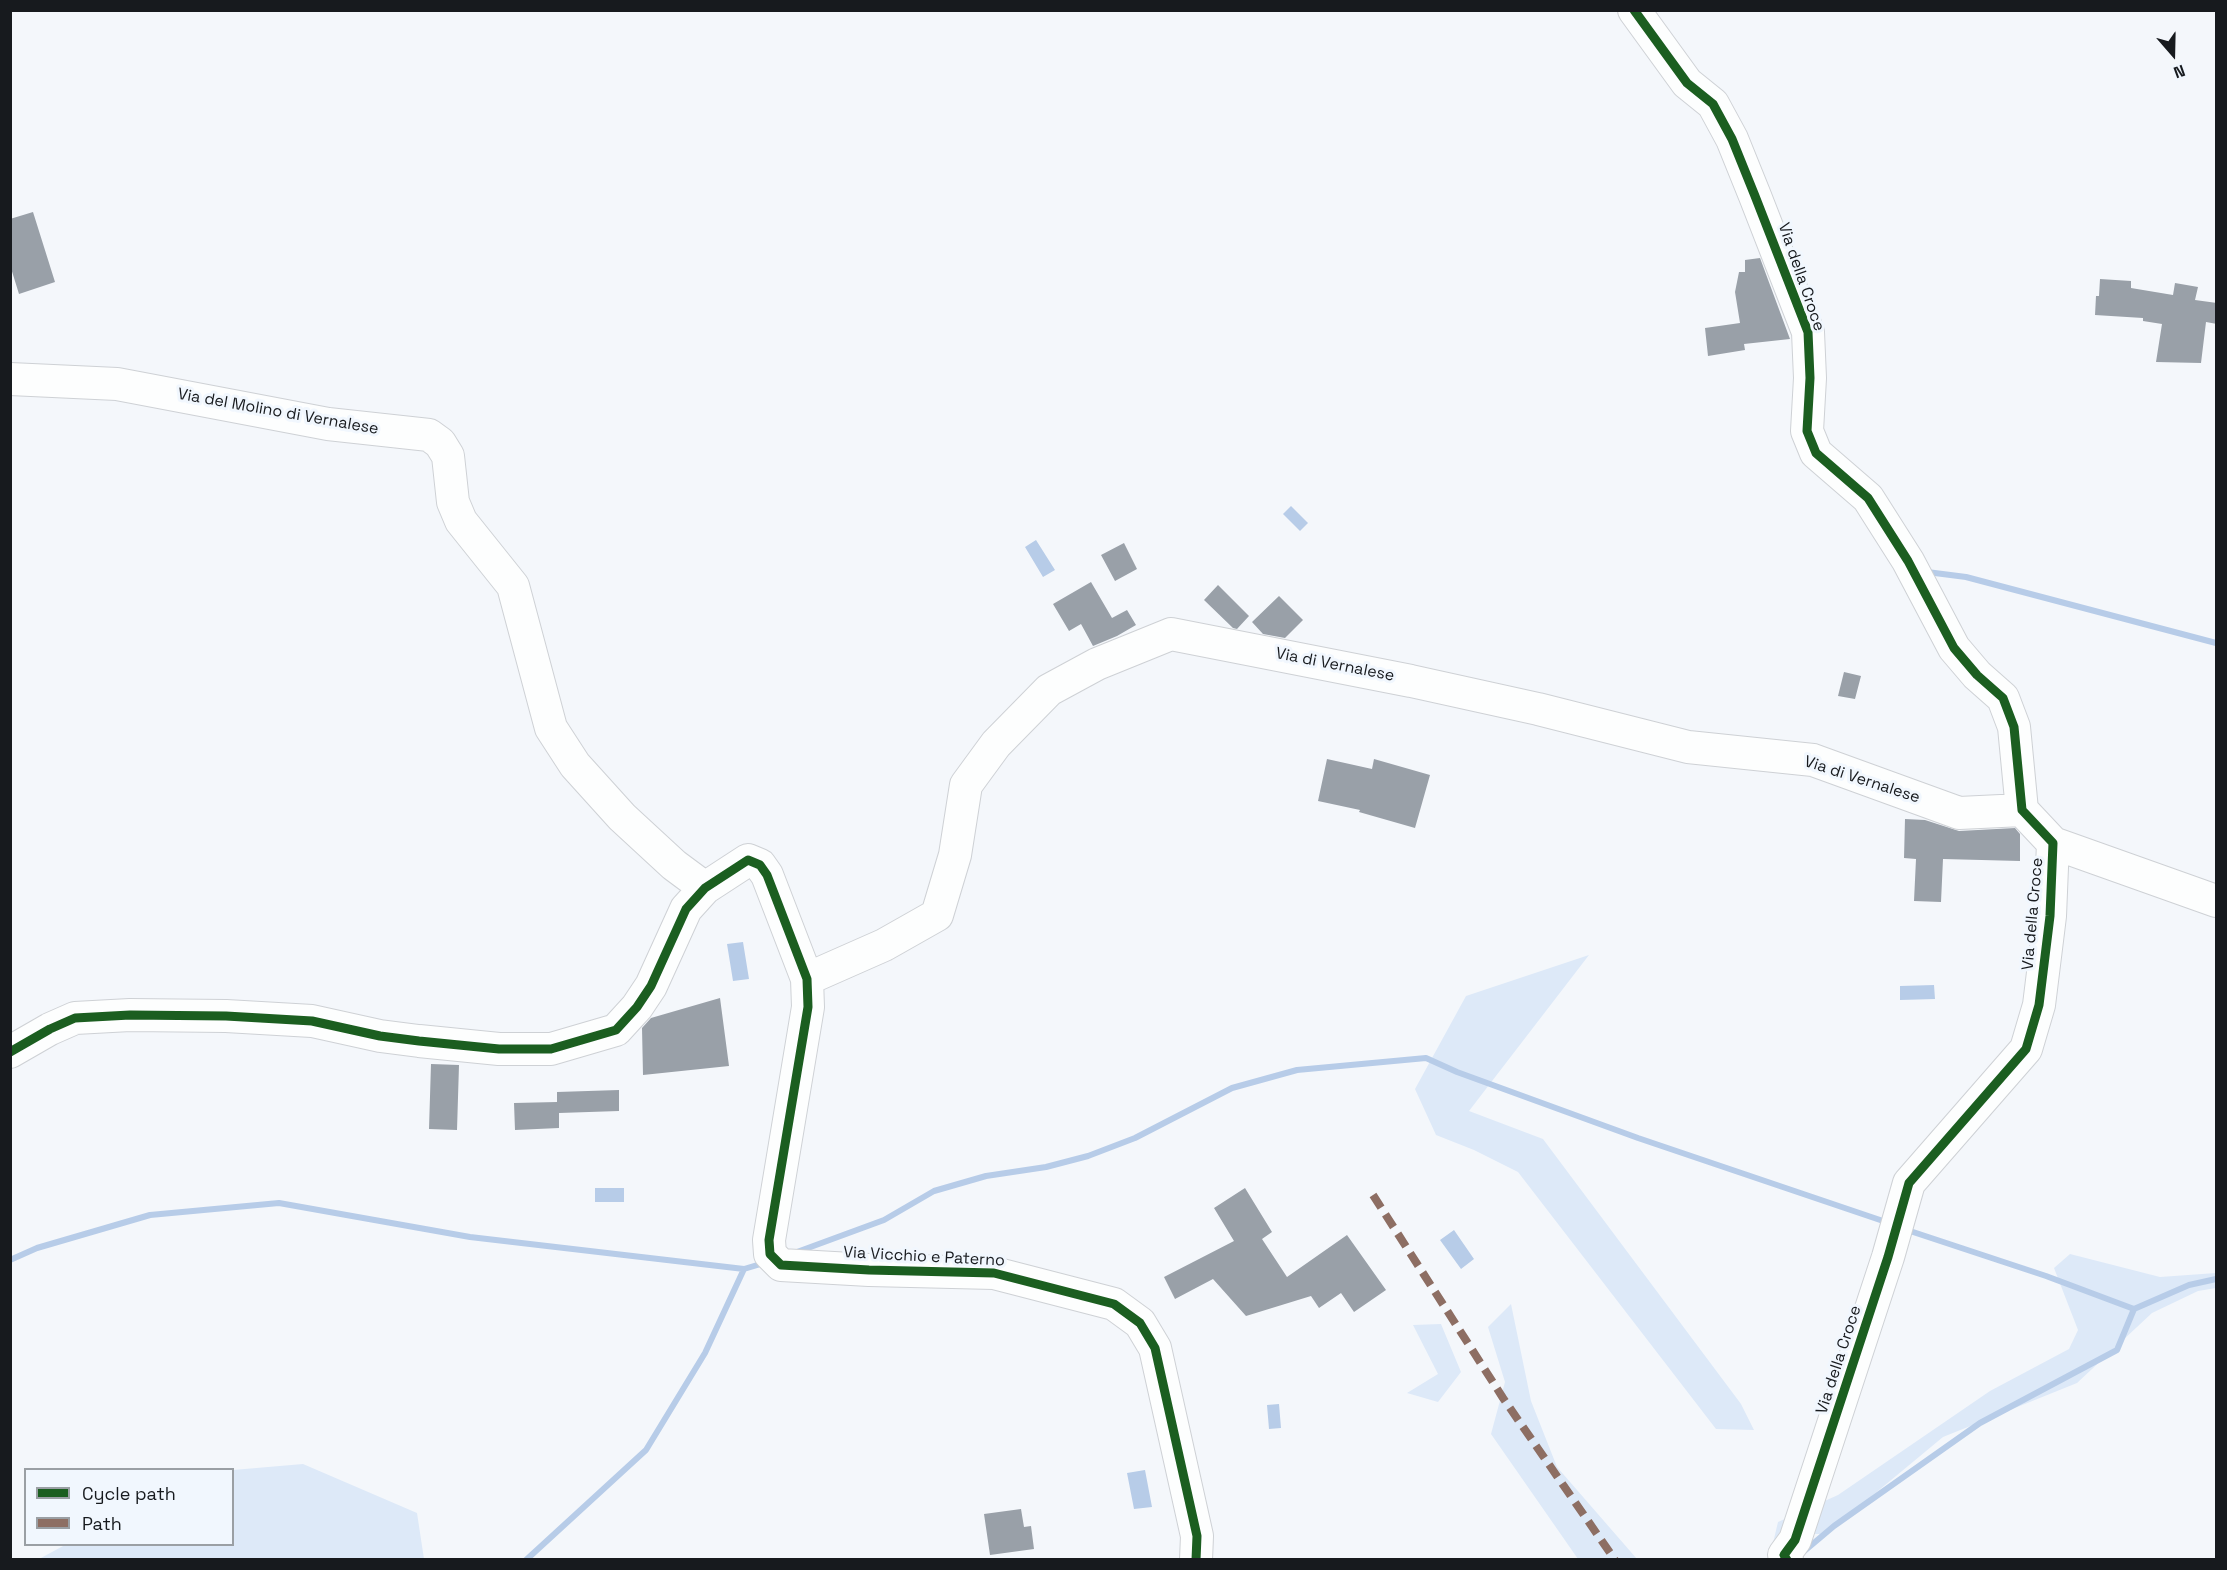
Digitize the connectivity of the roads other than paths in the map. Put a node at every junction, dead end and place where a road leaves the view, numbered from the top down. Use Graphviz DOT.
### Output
graph roads {
  1 [pos="1634,10"];
  2 [pos="10,379"];
  3 [pos="2022,810"];
  4 [pos="2053,843"];
  5 [pos="705,888"];
  6 [pos="2217,901"];
  7 [pos="807,979"];
  8 [pos="10,1052"];
  9 [pos="1196,1560"];
  10 [pos="1787,1560"];
  1 -- 3 [label="street, Via della Croce"];
  2 -- 5 [label="street, Via del Molino di Vernalese"];
  3 -- 4 [label="street, Via della Croce"];
  3 -- 7 [label="street, Via di Vernalese"];
  4 -- 6 [label="street"];
  4 -- 10 [label="street, Via della Croce"];
  5 -- 7 [label="street"];
  5 -- 8 [label="street"];
  7 -- 9 [label="street, Via Vicchio e Paterno"];
}
